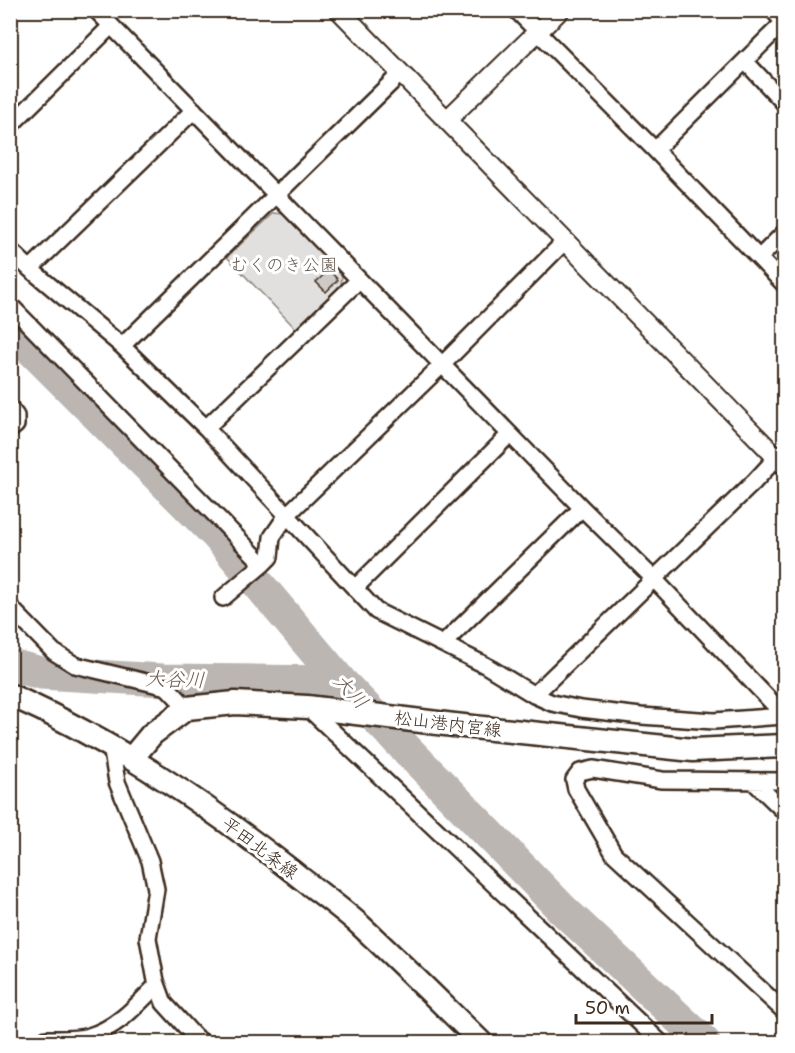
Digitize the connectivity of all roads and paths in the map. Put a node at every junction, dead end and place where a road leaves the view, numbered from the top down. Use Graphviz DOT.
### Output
graph roads {
  1 [pos="96,10"];
  2 [pos="516,10"];
  3 [pos="560,10"];
  4 [pos="773,10"];
  5 [pos="343,12"];
  6 [pos="784,23"];
  7 [pos="111,27"];
  8 [pos="538,33"];
  9 [pos="745,62"];
  10 [pos="400,73"];
  11 [pos="784,103"];
  12 [pos="194,110"];
  13 [pos="447,120"];
  14 [pos="10,126"];
  15 [pos="655,150"];
  16 [pos="276,195"];
  17 [pos="784,233"];
  18 [pos="564,242"];
  19 [pos="10,250"];
  20 [pos="759,258"];
  21 [pos="30,269"];
  22 [pos="359,280"];
  23 [pos="784,284"];
  24 [pos="10,305"];
  25 [pos="122,346"];
  26 [pos="442,364"];
  27 [pos="10,408"];
  28 [pos="206,428"];
  29 [pos="10,430"];
  30 [pos="510,434"];
  31 [pos="782,457"];
  32 [pos="582,508"];
  33 [pos="287,514"];
  34 [pos="259,568"];
  35 [pos="654,579"];
  36 [pos="355,588"];
  37 [pos="223,598"];
  38 [pos="10,608"];
  39 [pos="444,643"];
  40 [pos="10,695"];
  41 [pos="534,695"];
  42 [pos="307,707"];
  43 [pos="187,708"];
  44 [pos="784,716"];
  45 [pos="111,746"];
  46 [pos="784,746"];
  47 [pos="132,759"];
  48 [pos="753,781"];
  49 [pos="784,781"];
  50 [pos="784,812"];
  51 [pos="157,985"];
  52 [pos="784,1011"];
  53 [pos="187,1037"];
  54 [pos="46,1039"];
  55 [pos="202,1042"];
  56 [pos="481,1042"];
  57 [pos="660,1042"];
  1 -- 7 [label="street"];
  2 -- 8 [label="street"];
  3 -- 8 [label="street"];
  4 -- 6 [label="street"];
  5 -- 10 [label="street"];
  6 -- 9 [label="street"];
  7 -- 12 [label="street"];
  7 -- 14 [label="street"];
  8 -- 13 [label="street"];
  8 -- 15 [label="street"];
  9 -- 11 [label="street"];
  9 -- 15 [label="street"];
  10 -- 13 [label="street"];
  10 -- 16 [label="street"];
  12 -- 16 [label="street"];
  12 -- 21 [label="street"];
  13 -- 18 [label="street"];
  15 -- 20 [label="street"];
  16 -- 22 [label="street"];
  16 -- 25 [label="street"];
  17 -- 20 [label="street"];
  18 -- 26 [label="street"];
  18 -- 31 [label="street"];
  19 -- 21 [label="street"];
  20 -- 23 [label="street"];
  21 -- 25 [label="street"];
  22 -- 26 [label="street"];
  22 -- 28 [label="street"];
  24 -- 34 [label="street"];
  25 -- 28 [label="street"];
  26 -- 30 [label="street"];
  26 -- 33 [label="street"];
  27 -- 29 [label="street"];
  28 -- 33 [label="street"];
  30 -- 32 [label="street"];
  30 -- 36 [label="street"];
  31 -- 35 [label="street"];
  32 -- 35 [label="street"];
  32 -- 39 [label="street"];
  33 -- 34 [label="street"];
  33 -- 36 [label="street"];
  34 -- 37 [label="street"];
  35 -- 41 [label="street"];
  35 -- 44 [label="street"];
  36 -- 39 [label="street"];
  38 -- 43 [label="street"];
  39 -- 41 [label="street"];
  40 -- 45 [label="main road, 平田北条線"];
  41 -- 44 [label="street"];
  42 -- 43 [label="main road, 松山港内宮線"];
  42 -- 46 [label="main road, 松山港内宮線"];
  42 -- 57 [label="street"];
  43 -- 47 [label="main road"];
  45 -- 47 [label="main road, 平田北条線"];
  45 -- 51 [label="street"];
  47 -- 56 [label="main road, 平田北条線"];
  48 -- 49 [label="street"];
  48 -- 50 [label="street"];
  48 -- 52 [label="street"];
  51 -- 53 [label="street"];
  51 -- 54 [label="street"];
  53 -- 55 [label="street"];
}
